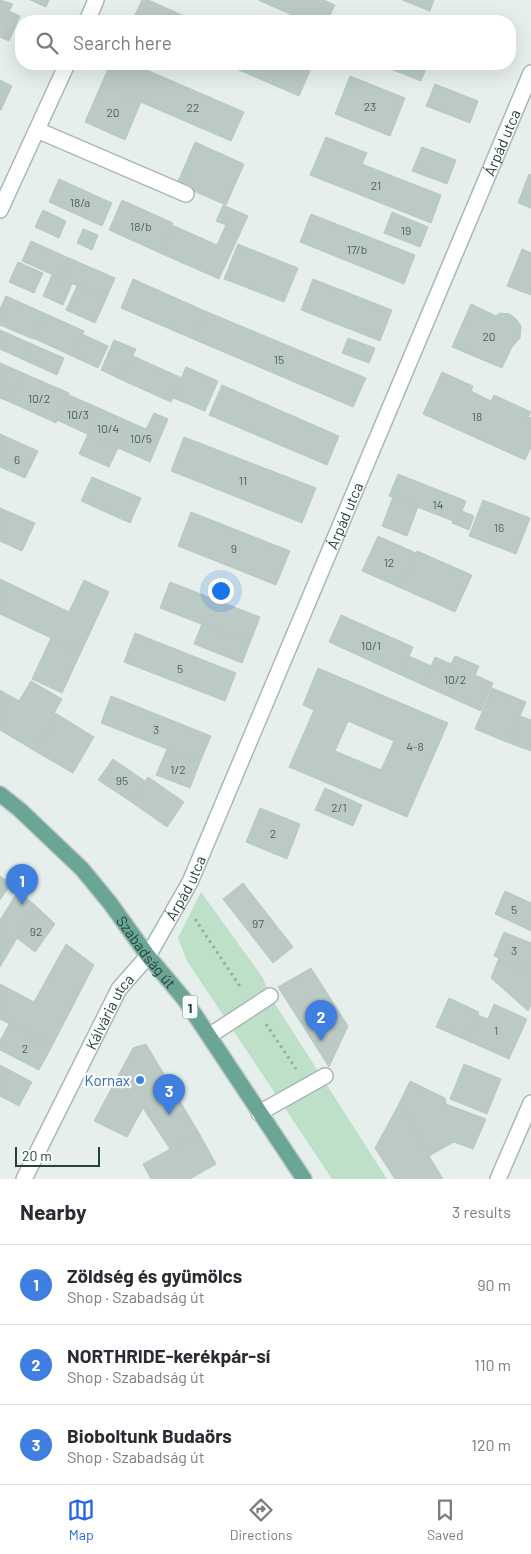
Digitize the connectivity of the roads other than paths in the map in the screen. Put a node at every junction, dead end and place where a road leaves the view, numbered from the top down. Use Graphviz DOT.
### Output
graph roads {
  1 [pos="96,0"];
  2 [pos="90,15"];
  3 [pos="64,70"];
  4 [pos="531,72"];
  5 [pos="37,130"];
  6 [pos="186,194"];
  7 [pos="0,210"];
  8 [pos="0,794"];
  9 [pos="148,956"];
  10 [pos="270,996"];
  11 [pos="209,1036"];
  12 [pos="325,1076"];
  13 [pos="531,1103"];
  14 [pos="259,1113"];
  15 [pos="24,1179"];
  16 [pos="304,1179"];
  17 [pos="498,1179"];
  1 -- 2 [label="street"];
  3 -- 5 [label="street"];
  4 -- 9 [label="street, Árpád utca"];
  5 -- 6 [label="street"];
  5 -- 7 [label="street"];
  8 -- 9 [label="main road, Szabadság út / 1"];
  9 -- 11 [label="main road, Szabadság út / 1"];
  9 -- 15 [label="street, Kálvária utca"];
  10 -- 11 [label="street"];
  11 -- 14 [label="main road, Szabadság út / 1"];
  12 -- 14 [label="street"];
  13 -- 17 [label="street"];
  14 -- 16 [label="main road, Szabadság út / 1"];
}
